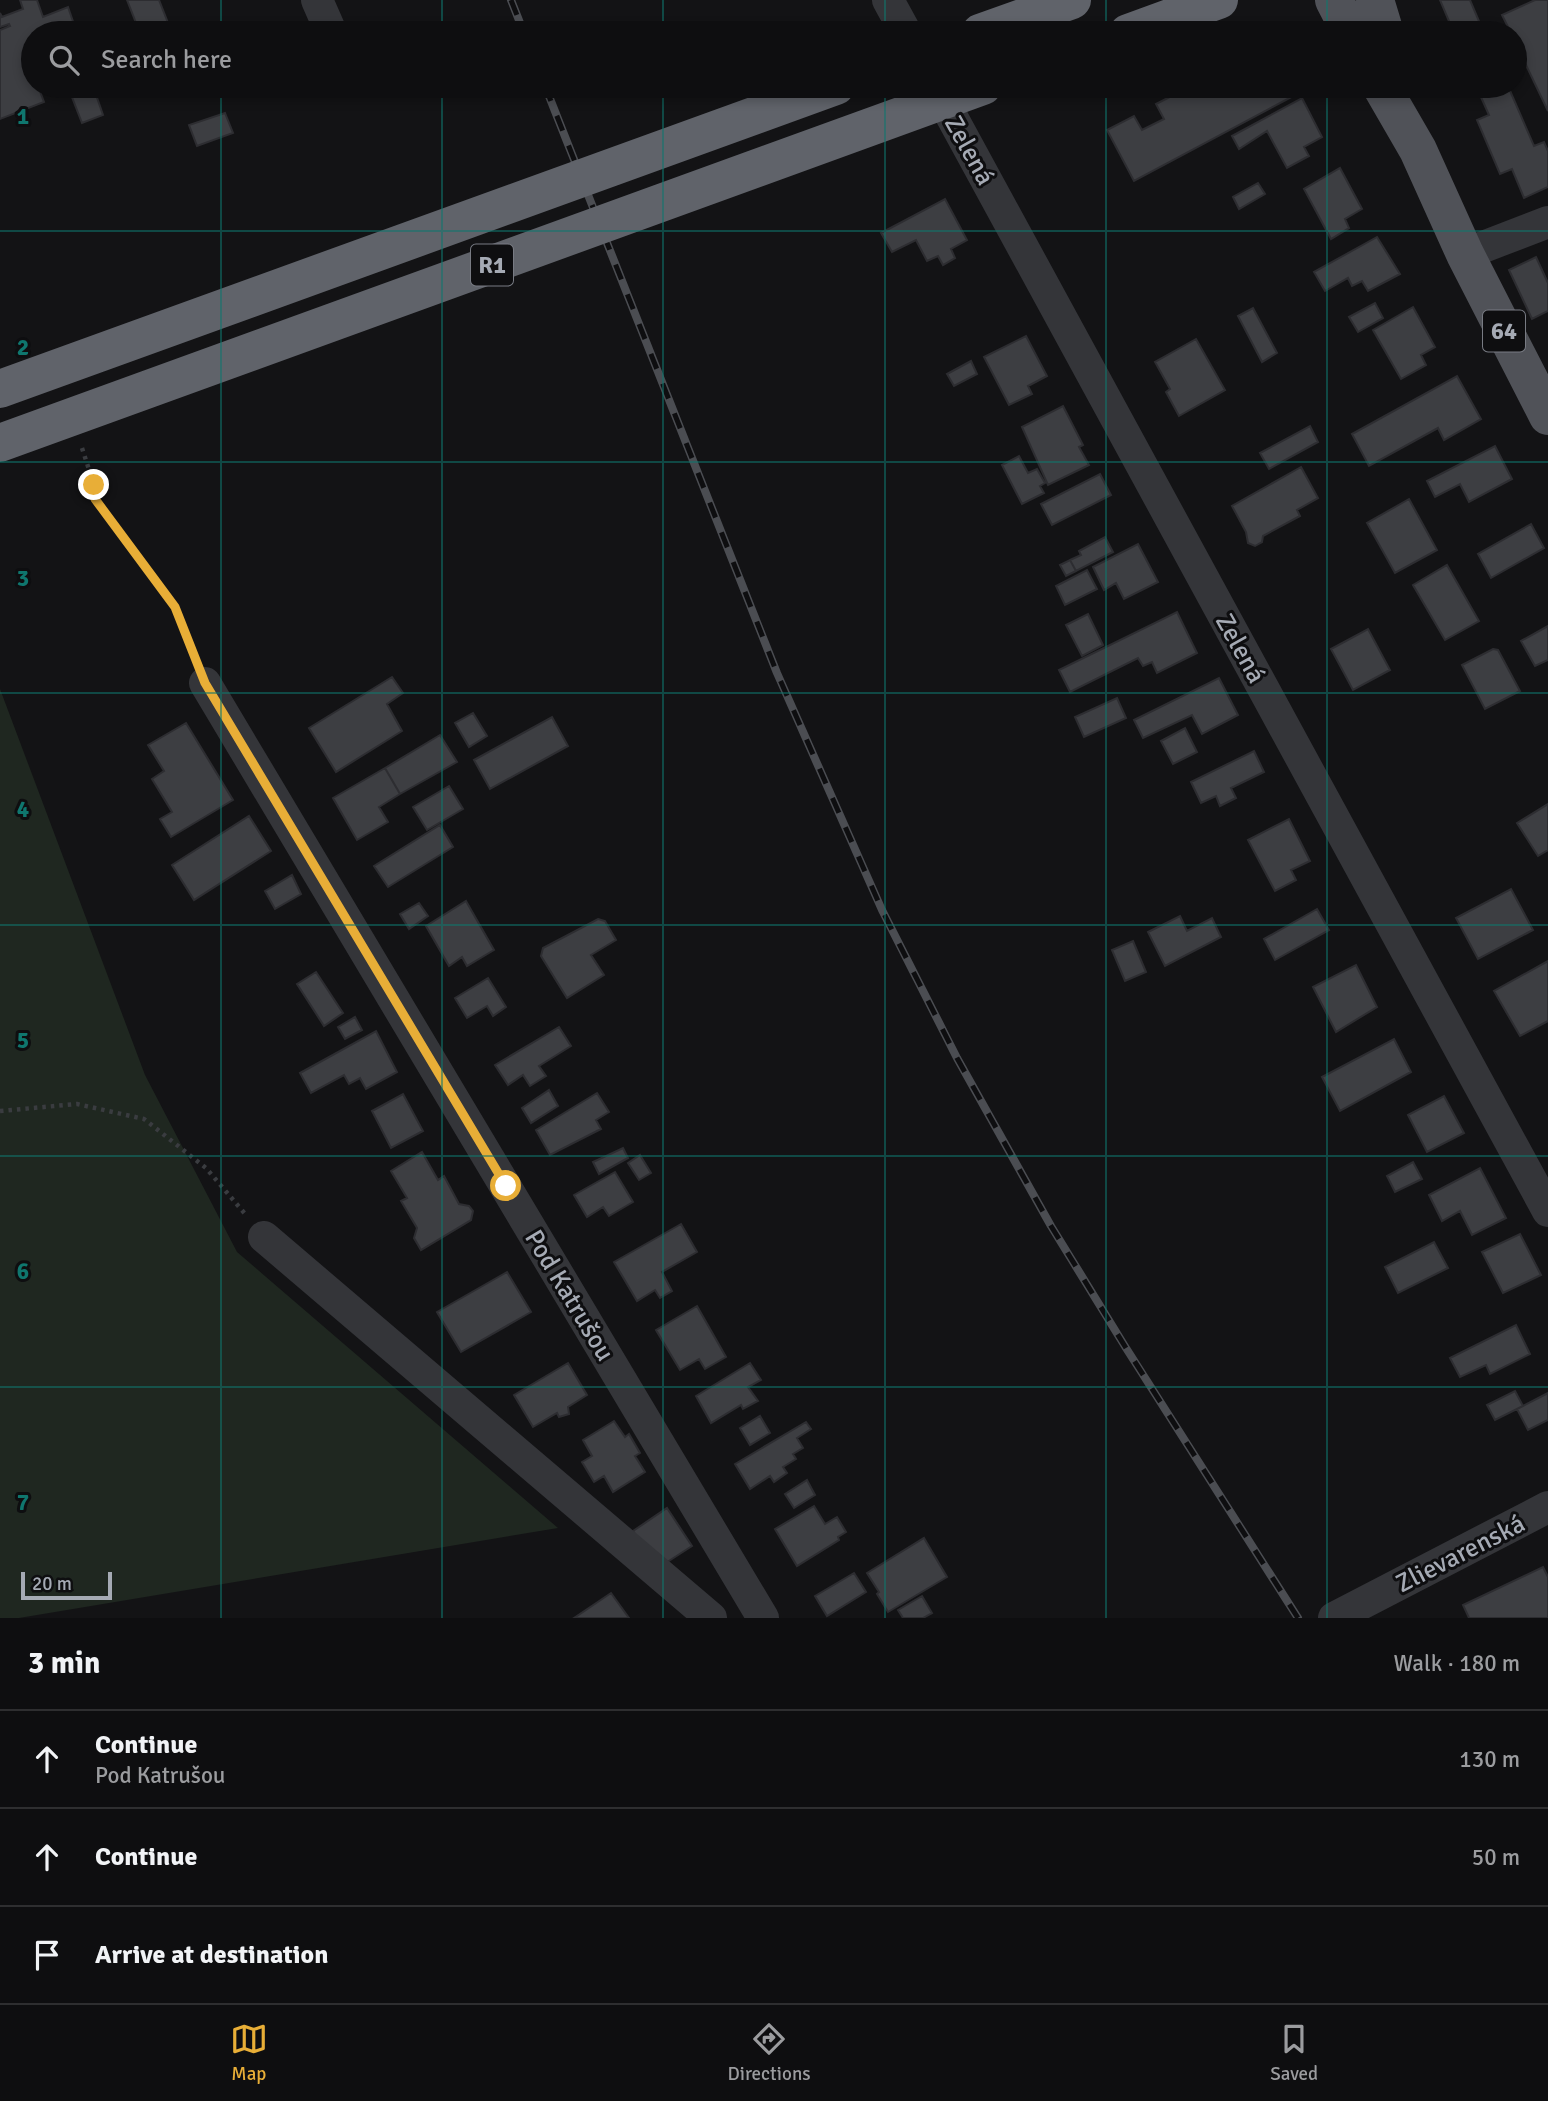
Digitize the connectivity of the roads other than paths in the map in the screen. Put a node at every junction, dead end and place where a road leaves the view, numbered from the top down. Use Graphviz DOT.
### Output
graph roads {
  1 [pos="317,0"];
  2 [pos="888,0"];
  3 [pos="1072,0"];
  4 [pos="1219,0"];
  5 [pos="1334,0"];
  6 [pos="1375,0"];
  7 [pos="326,21"];
  8 [pos="899,21"];
  9 [pos="1013,21"];
  10 [pos="1161,21"];
  11 [pos="1345,21"];
  12 [pos="1381,21"];
  13 [pos="803,98"];
  14 [pos="942,98"];
  15 [pos="950,98"];
  16 [pos="1388,98"];
  17 [pos="1403,98"];
  18 [pos="1418,150"];
  19 [pos="1548,222"];
  20 [pos="1465,254"];
  21 [pos="0,390"];
  22 [pos="1548,416"];
  23 [pos="0,443"];
  24 [pos="205,683"];
  25 [pos="1548,1211"];
  26 [pos="264,1237"];
  27 [pos="1548,1507"];
  28 [pos="711,1618"];
  29 [pos="763,1618"];
  30 [pos="1334,1618"];
  1 -- 7 [label="street"];
  2 -- 8 [label="street"];
  3 -- 9 [label="highway"];
  4 -- 10 [label="highway"];
  5 -- 11 [label="main road"];
  6 -- 12 [label="main road"];
  13 -- 21 [label="highway, R1, bridge"];
  14 -- 25 [label="street, Zelená"];
  15 -- 23 [label="highway, R1, bridge"];
  16 -- 18 [label="main road, 64"];
  17 -- 18 [label="main road, 64"];
  18 -- 20 [label="main road, 64"];
  19 -- 20 [label="street"];
  20 -- 22 [label="main road, 64"];
  24 -- 29 [label="street, Pod Katrušou"];
  26 -- 28 [label="street"];
  27 -- 30 [label="street, Zlievarenská"];
}
